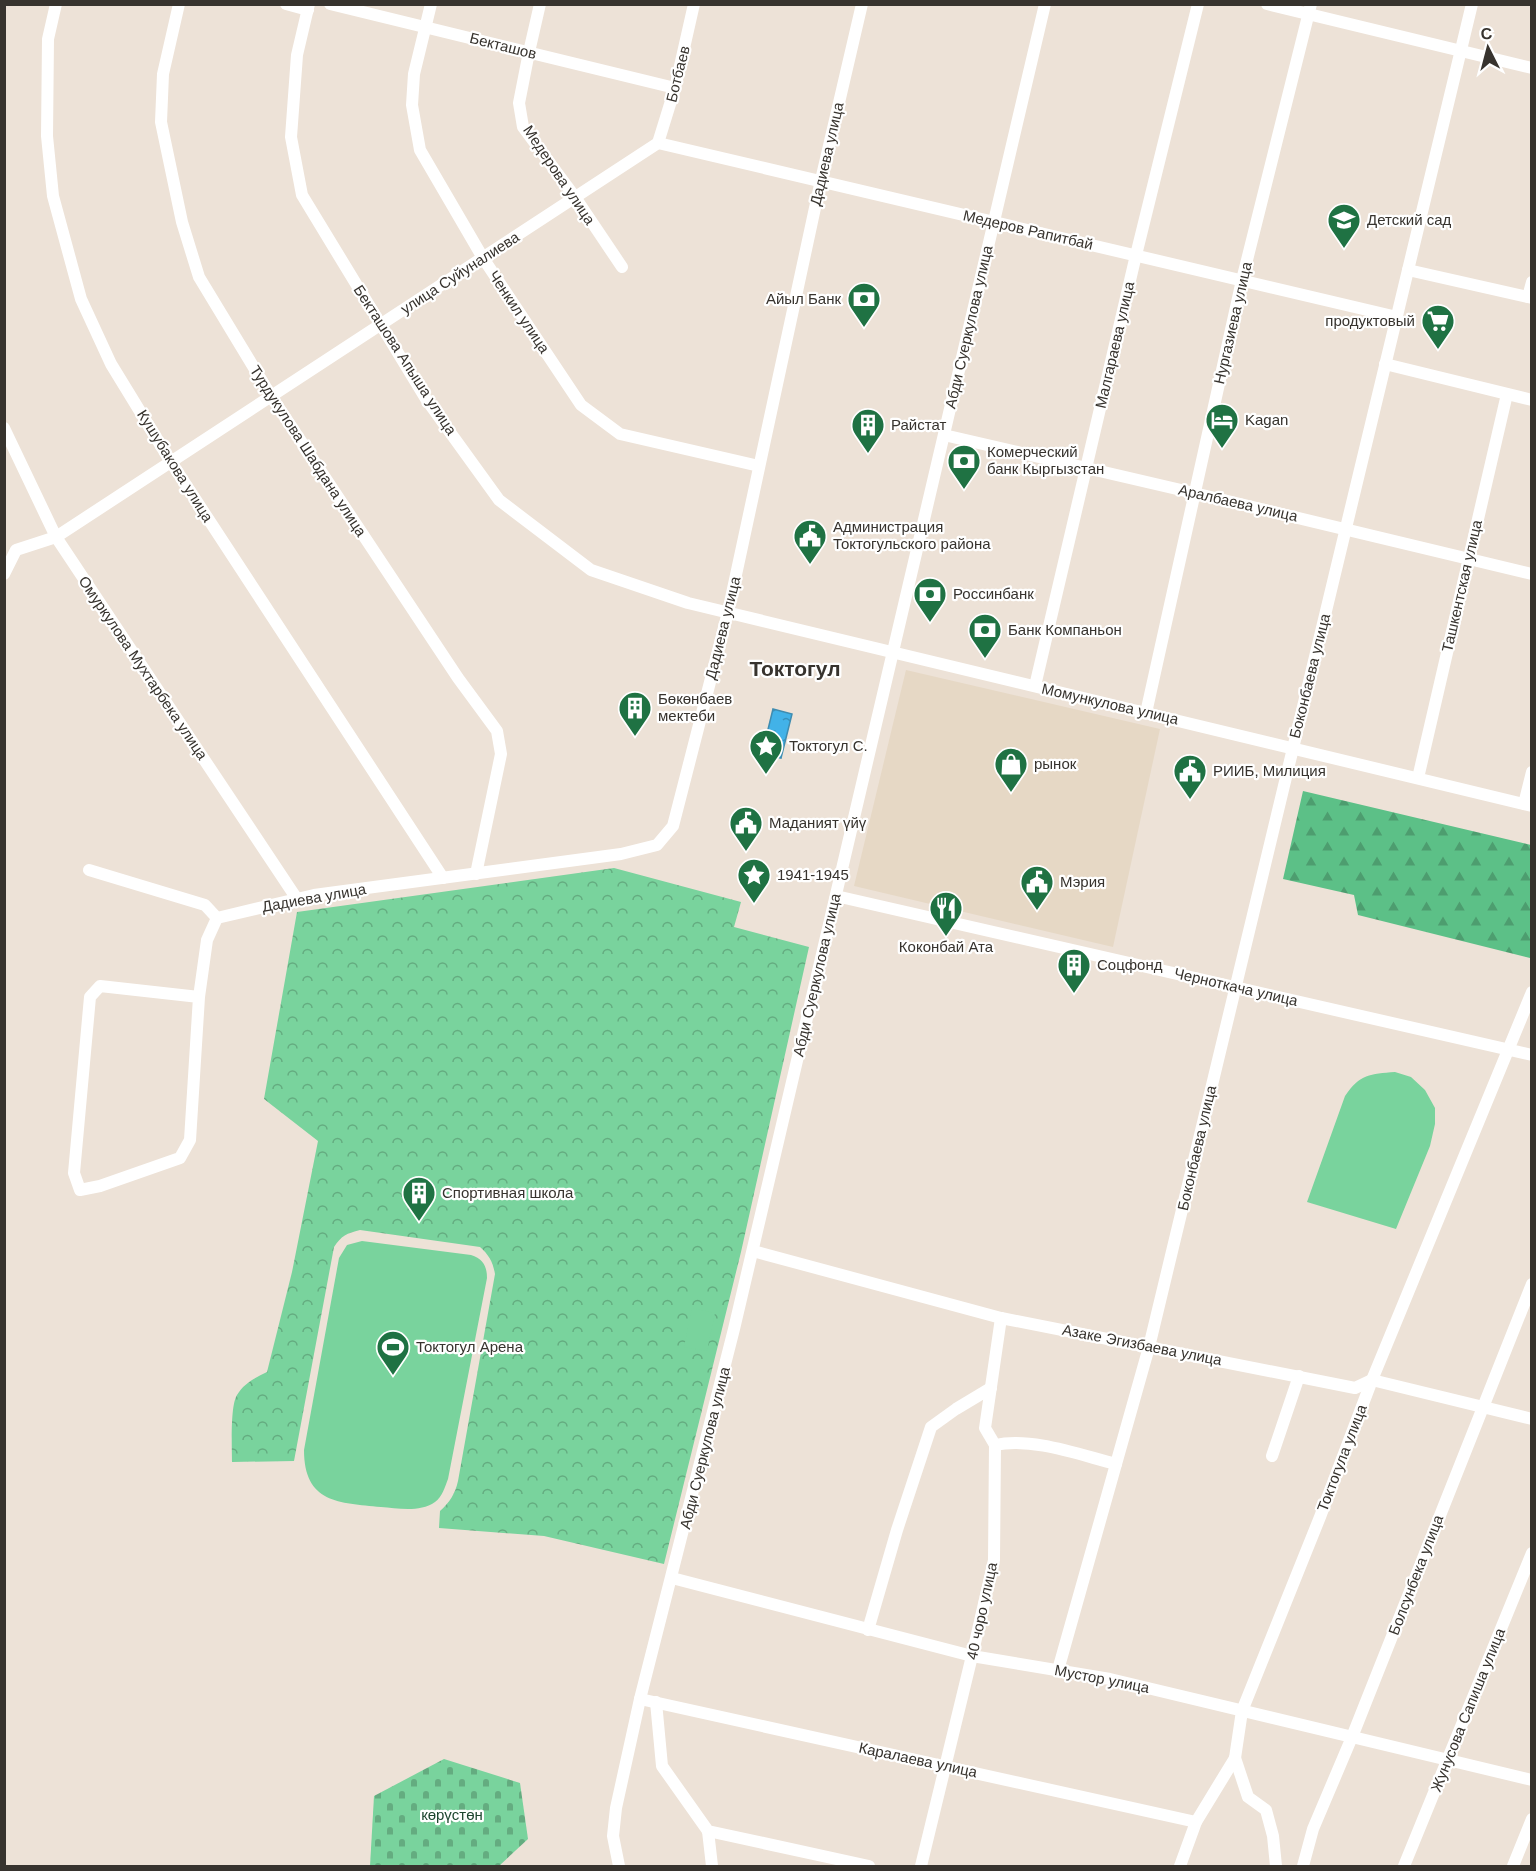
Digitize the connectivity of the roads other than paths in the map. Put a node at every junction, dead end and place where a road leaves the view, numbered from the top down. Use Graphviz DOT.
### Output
graph roads {
  1 [pos="56,4"];
  2 [pos="178,4"];
  3 [pos="286,4"];
  4 [pos="330,4"];
  5 [pos="431,4"];
  6 [pos="540,4"];
  7 [pos="694,4"];
  8 [pos="862,4"];
  9 [pos="1045,4"];
  10 [pos="1198,4"];
  11 [pos="1267,4"];
  12 [pos="1472,4"];
  13 [pos="308,7"];
  14 [pos="1309,9"];
  15 [pos="426,27"];
  16 [pos="1461,51"];
  17 [pos="529,52"];
  18 [pos="1532,68"];
  19 [pos="675,88"];
  20 [pos="658,143"];
  21 [pos="820,180"];
  22 [pos="575,197"];
  23 [pos="994,221"];
  24 [pos="1136,255"];
  25 [pos="483,258"];
  26 [pos="622,267"];
  27 [pos="1408,270"];
  28 [pos="1242,280"];
  29 [pos="1532,282"];
  30 [pos="1530,297"];
  31 [pos="1397,317"];
  32 [pos="381,324"];
  33 [pos="1385,364"];
  34 [pos="1507,394"];
  35 [pos="271,396"];
  36 [pos="1532,400"];
  37 [pos="4,428"];
  38 [pos="944,435"];
  39 [pos="171,462"];
  40 [pos="759,466"];
  41 [pos="1087,468"];
  42 [pos="1194,493"];
  43 [pos="1346,529"];
  44 [pos="56,537"];
  45 [pos="1469,559"];
  46 [pos="4,574"];
  47 [pos="1532,574"];
  48 [pos="688,603"];
  49 [pos="728,612"];
  50 [pos="893,652"];
  51 [pos="1035,686"];
  52 [pos="1146,713"];
  53 [pos="1293,748"];
  54 [pos="1532,772"];
  55 [pos="1418,778"];
  56 [pos="1528,805"];
  57 [pos="88,870"];
  58 [pos="476,874"];
  59 [pos="443,878"];
  60 [pos="836,896"];
  61 [pos="297,899"];
  62 [pos="217,918"];
  63 [pos="1235,987"];
  64 [pos="1532,993"];
  65 [pos="200,997"];
  66 [pos="1508,1049"];
  67 [pos="1532,1055"];
  68 [pos="753,1251"];
  69 [pos="1532,1284"];
  70 [pos="1001,1318"];
  71 [pos="1149,1347"];
  72 [pos="1299,1376"];
  73 [pos="1372,1380"];
  74 [pos="991,1388"];
  75 [pos="1482,1407"];
  76 [pos="1532,1419"];
  77 [pos="995,1445"];
  78 [pos="1272,1456"];
  79 [pos="1116,1464"];
  80 [pos="1532,1553"];
  81 [pos="672,1578"];
  82 [pos="868,1630"];
  83 [pos="972,1656"];
  84 [pos="1058,1670"];
  85 [pos="640,1699"];
  86 [pos="656,1702"];
  87 [pos="1242,1711"];
  88 [pos="1352,1737"];
  89 [pos="1235,1758"];
  90 [pos="1448,1760"];
  91 [pos="946,1766"];
  92 [pos="1532,1780"];
  93 [pos="1532,1819"];
  94 [pos="1196,1822"];
  95 [pos="708,1831"];
  96 [pos="619,1866"];
  97 [pos="712,1866"];
  98 [pos="869,1866"];
  99 [pos="921,1866"];
  100 [pos="1180,1866"];
  101 [pos="1276,1866"];
  102 [pos="1303,1866"];
  103 [pos="1404,1866"];
  104 [pos="1513,1866"];
  1 -- 39 [label="street, Кушубакова улица"];
  2 -- 35 [label="street, Турдукулова Шабдана улица"];
  3 -- 13 [label="street"];
  4 -- 15 [label="street, Бекташов"];
  5 -- 15 [label="street, Ченкил улица"];
  6 -- 17 [label="street, Медерова улица"];
  7 -- 19 [label="street, Ботбаев"];
  8 -- 21 [label="street, Дадиева улица"];
  9 -- 23 [label="street, Абди Суеркулова улица"];
  10 -- 24 [label="street, Малгараева улица"];
  11 -- 14 [label="street"];
  12 -- 16 [label="street, Боконбаева улица"];
  13 -- 32 [label="street, Бекташова Апыша улица"];
  14 -- 16 [label="street"];
  14 -- 28 [label="street, Нургазиева улица"];
  15 -- 17 [label="street, Бекташов"];
  15 -- 25 [label="street, Ченкил улица"];
  16 -- 18 [label="street"];
  16 -- 27 [label="street, Боконбаева улица"];
  17 -- 19 [label="street, Бекташов"];
  17 -- 22 [label="street, Медерова улица"];
  19 -- 20 [label="street, Ботбаев"];
  20 -- 21 [label="street, Медеров Рапитбай"];
  20 -- 22 [label="street, улица Суйуналиева"];
  21 -- 23 [label="street, Медеров Рапитбай"];
  21 -- 40 [label="street, Дадиева улица"];
  22 -- 25 [label="street, улица Суйуналиева"];
  22 -- 26 [label="street, Медерова улица"];
  23 -- 24 [label="street, Медеров Рапитбай"];
  23 -- 38 [label="street, Абди Суеркулова улица"];
  24 -- 28 [label="street, Медеров Рапитбай"];
  24 -- 41 [label="street, Малгараева улица"];
  25 -- 32 [label="street, улица Суйуналиева"];
  25 -- 40 [label="street, Ченкил улица"];
  27 -- 30 [label="street"];
  27 -- 31 [label="street, Боконбаева улица"];
  28 -- 31 [label="street, Медеров Рапитбай"];
  28 -- 42 [label="street, Нургазиева улица"];
  29 -- 30 [label="street"];
  31 -- 33 [label="street, Боконбаева улица"];
  32 -- 35 [label="street, улица Суйуналиева"];
  32 -- 48 [label="street, Бекташова Апыша улица"];
  33 -- 34 [label="street"];
  33 -- 43 [label="street, Боконбаева улица"];
  34 -- 36 [label="street"];
  34 -- 45 [label="street, Ташкентская улица"];
  35 -- 39 [label="street, улица Суйуналиева"];
  35 -- 58 [label="street, Турдукулова Шабдана улица"];
  37 -- 44 [label="street, Омуркулова Мухтарбека улица"];
  38 -- 41 [label="street, Аралбаева улица"];
  38 -- 50 [label="street, Абди Суеркулова улица"];
  39 -- 44 [label="street, улица Суйуналиева"];
  39 -- 59 [label="street, Кушубакова улица"];
  40 -- 49 [label="street, Дадиева улица"];
  41 -- 42 [label="street, Аралбаева улица"];
  41 -- 51 [label="street, Малгараева улица"];
  42 -- 43 [label="street, Аралбаева улица"];
  42 -- 52 [label="street, Нургазиева улица"];
  43 -- 45 [label="street, Аралбаева улица"];
  43 -- 53 [label="street, Боконбаева улица"];
  44 -- 46 [label="street, улица Суйуналиева"];
  44 -- 61 [label="street, Омуркулова Мухтарбека улица"];
  45 -- 47 [label="street, Аралбаева улица"];
  45 -- 55 [label="street, Ташкентская улица"];
  48 -- 49 [label="street, Момункулова улица"];
  49 -- 50 [label="street, Момункулова улица"];
  49 -- 58 [label="street, Дадиева улица"];
  50 -- 51 [label="street, Момункулова улица"];
  50 -- 60 [label="street, Абди Суеркулова улица"];
  51 -- 52 [label="street, Момункулова улица"];
  52 -- 53 [label="street, Момункулова улица"];
  53 -- 55 [label="street, Момункулова улица"];
  53 -- 63 [label="street, Боконбаева улица"];
  54 -- 56 [label="street"];
  55 -- 56 [label="street, Момункулова улица"];
  57 -- 62 [label="street"];
  58 -- 59 [label="street, Дадиева улица"];
  59 -- 61 [label="street, Дадиева улица"];
  60 -- 63 [label="street, Черноткача улица"];
  60 -- 68 [label="street, Абди Суеркулова улица"];
  61 -- 62 [label="street, Дадиева улица"];
  62 -- 65 [label="street"];
  63 -- 66 [label="street, Черноткача улица"];
  63 -- 71 [label="street, Боконбаева улица"];
  64 -- 66 [label="street, Токтогула улица"];
  65 -- 65 [label="street"];
  66 -- 67 [label="street, Черноткача улица"];
  66 -- 73 [label="street, Токтогула улица"];
  68 -- 70 [label="street, Азаке Эгизбаева улица"];
  68 -- 81 [label="street, Абди Суеркулова улица"];
  69 -- 75 [label="street, Болсунбека улица"];
  70 -- 71 [label="street, Азаке Эгизбаева улица"];
  70 -- 74 [label="street, 40 чоро улица"];
  71 -- 72 [label="street, Азаке Эгизбаева улица"];
  71 -- 79 [label="street, Боконбаева улица"];
  72 -- 73 [label="street, Азаке Эгизбаева улица"];
  72 -- 78 [label="street"];
  73 -- 75 [label="street, Азаке Эгизбаева улица"];
  73 -- 87 [label="street, Токтогула улица"];
  74 -- 77 [label="street, 40 чоро улица"];
  74 -- 82 [label="street"];
  75 -- 76 [label="street, Азаке Эгизбаева улица"];
  75 -- 88 [label="street, Болсунбека улица"];
  77 -- 79 [label="street"];
  77 -- 83 [label="street, 40 чоро улица"];
  79 -- 84 [label="street, Боконбаева улица"];
  80 -- 90 [label="street, Жунусова Сапиша улица"];
  81 -- 82 [label="street, Мустор улица"];
  81 -- 85 [label="street, Абди Суеркулова улица"];
  82 -- 83 [label="street, Мустор улица"];
  83 -- 84 [label="street, Мустор улица"];
  83 -- 91 [label="street, 40 чоро улица"];
  84 -- 87 [label="street, Мустор улица"];
  85 -- 86 [label="street, Каралаева улица"];
  85 -- 96 [label="street, Абди Суеркулова улица"];
  86 -- 91 [label="street, Каралаева улица"];
  86 -- 95 [label="street"];
  87 -- 88 [label="street, Мустор улица"];
  87 -- 89 [label="street, Токтогула улица"];
  88 -- 90 [label="street, Мустор улица"];
  88 -- 102 [label="street, Болсунбека улица"];
  89 -- 94 [label="street, Токтогула улица"];
  89 -- 101 [label="street"];
  90 -- 92 [label="street, Мустор улица"];
  90 -- 103 [label="street, Жунусова Сапиша улица"];
  91 -- 94 [label="street, Каралаева улица"];
  91 -- 99 [label="street, 40 чоро улица"];
  93 -- 104 [label="street"];
  94 -- 100 [label="street, Токтогула улица"];
  95 -- 97 [label="street"];
  95 -- 98 [label="street"];
}
